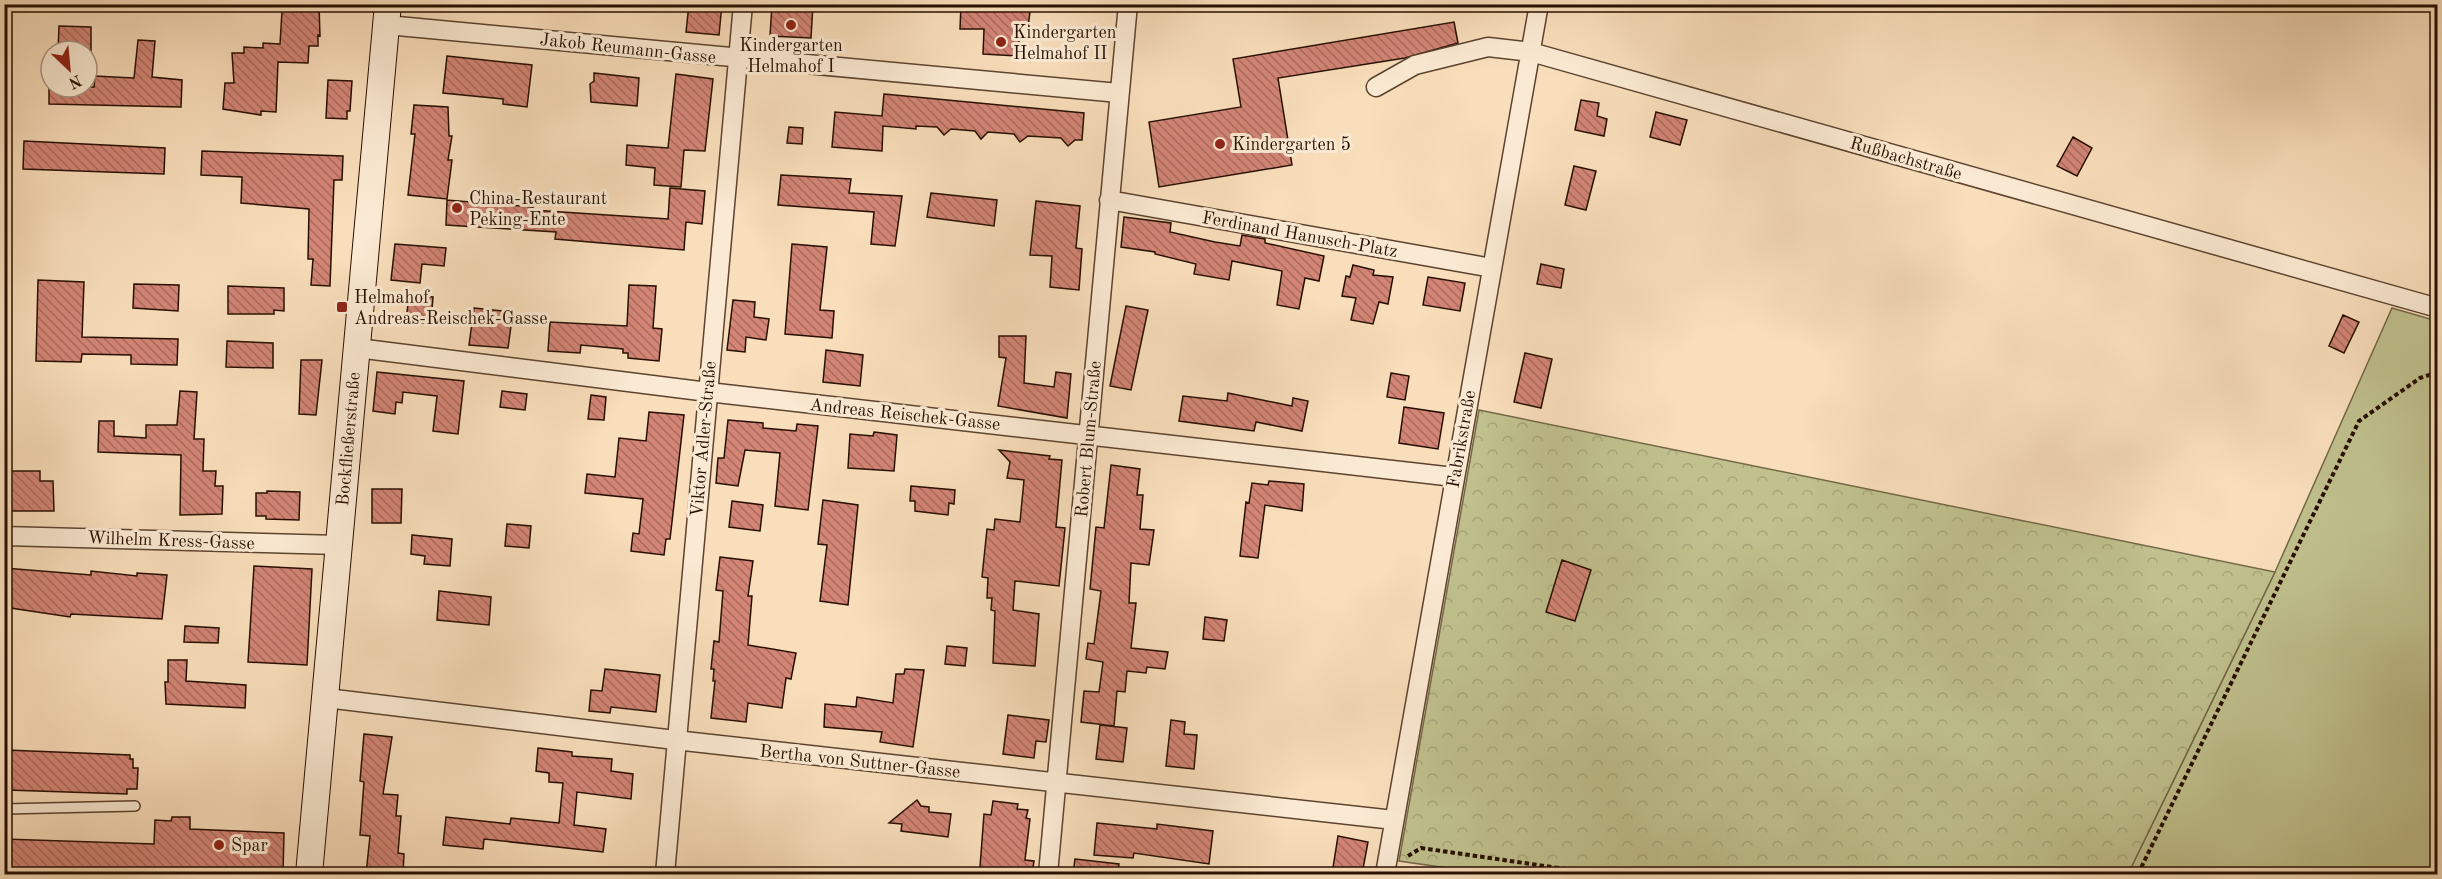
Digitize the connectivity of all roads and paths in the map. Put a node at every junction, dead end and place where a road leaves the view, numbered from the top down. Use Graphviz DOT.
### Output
graph roads {
  1 [pos="743,4"];
  2 [pos="1128,4"];
  3 [pos="1539,4"];
  4 [pos="388,15"];
  5 [pos="1531,52"];
  6 [pos="738,58"];
  7 [pos="1376,87"];
  8 [pos="1119,93"];
  9 [pos="1109,200"];
  10 [pos="1492,268"];
  11 [pos="2438,308"];
  12 [pos="357,348"];
  13 [pos="2438,372"];
  14 [pos="708,392"];
  15 [pos="1089,434"];
  16 [pos="1454,477"];
  17 [pos="4,536"];
  18 [pos="338,545"];
  19 [pos="326,698"];
  20 [pos="675,740"];
  21 [pos="1056,782"];
  22 [pos="135,806"];
  23 [pos="4,809"];
  24 [pos="1394,820"];
  25 [pos="1408,856"];
  26 [pos="309,874"];
  27 [pos="665,874"];
  28 [pos="1048,874"];
  29 [pos="1385,874"];
  30 [pos="1600,874"];
  31 [pos="2138,874"];
  1 -- 6 [label="street, Viktor Adler-Straße"];
  2 -- 8 [label="street, Robert Blum-Straße"];
  3 -- 5 [label="street, Fabrikstraße"];
  4 -- 6 [label="street, Jakob Reumann-Gasse"];
  4 -- 12 [label="main road, Bockfließerstraße"];
  5 -- 7 [label="street, Rußbachstraße"];
  5 -- 10 [label="street, Fabrikstraße"];
  5 -- 11 [label="street, Rußbachstraße"];
  6 -- 8 [label="street, Jakob Reumann-Gasse"];
  6 -- 14 [label="street, Viktor Adler-Straße"];
  8 -- 9 [label="street, Robert Blum-Straße"];
  9 -- 10 [label="street, Ferdinand Hanusch-Platz"];
  9 -- 15 [label="street, Robert Blum-Straße"];
  10 -- 16 [label="street, Fabrikstraße"];
  12 -- 14 [label="street, Andreas Reischek-Gasse"];
  12 -- 18 [label="main road, Bockfließerstraße"];
  13 -- 31 [label="path"];
  14 -- 15 [label="street, Andreas Reischek-Gasse"];
  14 -- 20 [label="street, Viktor Adler-Straße"];
  15 -- 16 [label="street, Andreas Reischek-Gasse"];
  15 -- 21 [label="street, Robert Blum-Straße"];
  16 -- 24 [label="street, Fabrikstraße"];
  17 -- 18 [label="street, Wilhelm Kress-Gasse"];
  18 -- 19 [label="main road, Bockfließerstraße"];
  19 -- 20 [label="street, Bertha von Suttner-Gasse"];
  19 -- 26 [label="main road, Bockfließerstraße"];
  20 -- 21 [label="street, Bertha von Suttner-Gasse"];
  20 -- 27 [label="street, Viktor Adler-Straße"];
  21 -- 24 [label="street, Bertha von Suttner-Gasse"];
  21 -- 28 [label="street, Robert Blum-Straße"];
  22 -- 23 [label="lane"];
  24 -- 29 [label="street, Fabrikstraße"];
  25 -- 30 [label="path"];
}
